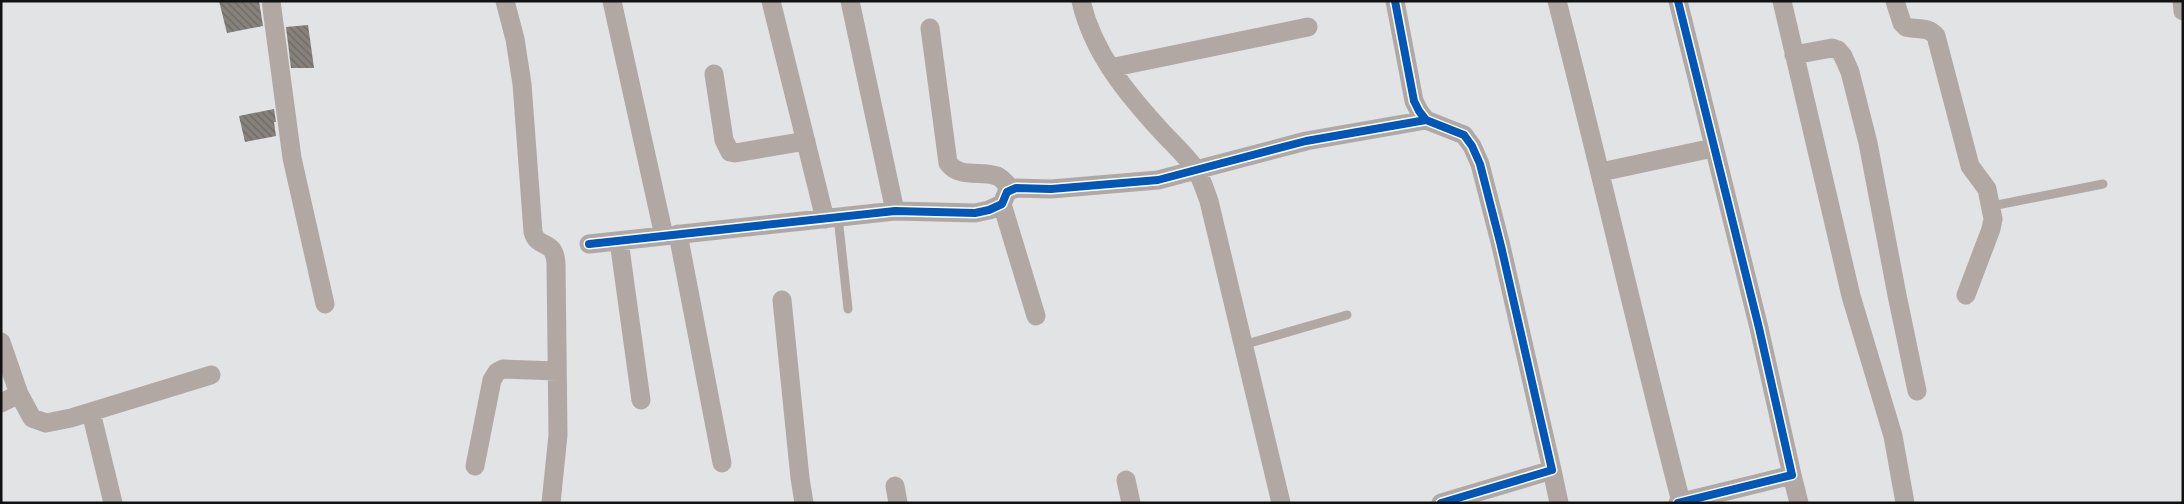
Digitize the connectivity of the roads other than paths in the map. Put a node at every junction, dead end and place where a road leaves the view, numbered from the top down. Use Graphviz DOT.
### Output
graph roads {
  1 [pos="271,1"];
  2 [pos="505,1"];
  3 [pos="612,1"];
  4 [pos="771,1"];
  5 [pos="850,1"];
  6 [pos="1081,1"];
  7 [pos="1395,1"];
  8 [pos="1557,1"];
  9 [pos="1678,1"];
  10 [pos="1782,1"];
  11 [pos="1895,1"];
  12 [pos="2182,1"];
  13 [pos="2183,11"];
  14 [pos="1308,27"];
  15 [pos="930,28"];
  16 [pos="1794,55"];
  17 [pos="1110,68"];
  18 [pos="714,74"];
  19 [pos="1426,120"];
  20 [pos="806,141"];
  21 [pos="1714,148"];
  22 [pos="1196,170"];
  23 [pos="1601,172"];
  24 [pos="2103,184"];
  25 [pos="1007,196"];
  26 [pos="1992,206"];
  27 [pos="895,211"];
  28 [pos="832,218"];
  29 [pos="671,235"];
  30 [pos="619,241"];
  31 [pos="589,244"];
  32 [pos="1966,295"];
  33 [pos="782,300"];
  34 [pos="325,304"];
  35 [pos="848,309"];
  36 [pos="1346,315"];
  37 [pos="1036,316"];
  38 [pos="1,342"];
  39 [pos="1243,345"];
  40 [pos="557,371"];
  41 [pos="211,375"];
  42 [pos="1917,391"];
  43 [pos="19,394"];
  44 [pos="641,400"];
  45 [pos="1,403"];
  46 [pos="91,412"];
  47 [pos="722,463"];
  48 [pos="475,466"];
  49 [pos="1552,470"];
  50 [pos="1792,475"];
  51 [pos="1126,480"];
  52 [pos="1461,500"];
  53 [pos="1679,502"];
  54 [pos="114,503"];
  55 [pos="551,503"];
  56 [pos="804,503"];
  57 [pos="1131,503"];
  58 [pos="1281,503"];
  59 [pos="1441,503"];
  60 [pos="1559,503"];
  61 [pos="1799,503"];
  62 [pos="1905,503"];
  1 -- 34 [label="street"];
  2 -- 40 [label="street"];
  3 -- 29 [label="street"];
  4 -- 20 [label="street"];
  5 -- 27 [label="street"];
  6 -- 17 [label="street"];
  7 -- 19 [label="street"];
  8 -- 23 [label="street"];
  9 -- 21 [label="street"];
  10 -- 16 [label="street"];
  11 -- 26 [label="street"];
  12 -- 13 [label="street"];
  14 -- 17 [label="street"];
  15 -- 25 [label="street"];
  16 -- 42 [label="street"];
  16 -- 62 [label="street"];
  17 -- 22 [label="street"];
  18 -- 20 [label="street"];
  19 -- 22 [label="street"];
  19 -- 49 [label="street"];
  20 -- 28 [label="street"];
  21 -- 23 [label="street"];
  21 -- 50 [label="street"];
  22 -- 25 [label="street"];
  22 -- 39 [label="street"];
  23 -- 53 [label="street"];
  24 -- 26 [label="lane"];
  25 -- 27 [label="street"];
  25 -- 37 [label="street"];
  26 -- 32 [label="street"];
  27 -- 28 [label="street"];
  28 -- 29 [label="street"];
  28 -- 35 [label="lane"];
  29 -- 30 [label="street"];
  29 -- 47 [label="street"];
  30 -- 31 [label="street"];
  30 -- 44 [label="street"];
  33 -- 56 [label="street"];
  36 -- 39 [label="lane"];
  38 -- 43 [label="street"];
  39 -- 58 [label="street"];
  40 -- 48 [label="street"];
  40 -- 55 [label="street"];
  41 -- 46 [label="street"];
  43 -- 45 [label="street"];
  43 -- 46 [label="street"];
  46 -- 54 [label="street"];
  49 -- 52 [label="street"];
  49 -- 60 [label="street"];
  50 -- 53 [label="street"];
  50 -- 61 [label="street"];
  51 -- 57 [label="street"];
  52 -- 59 [label="street"];
}
